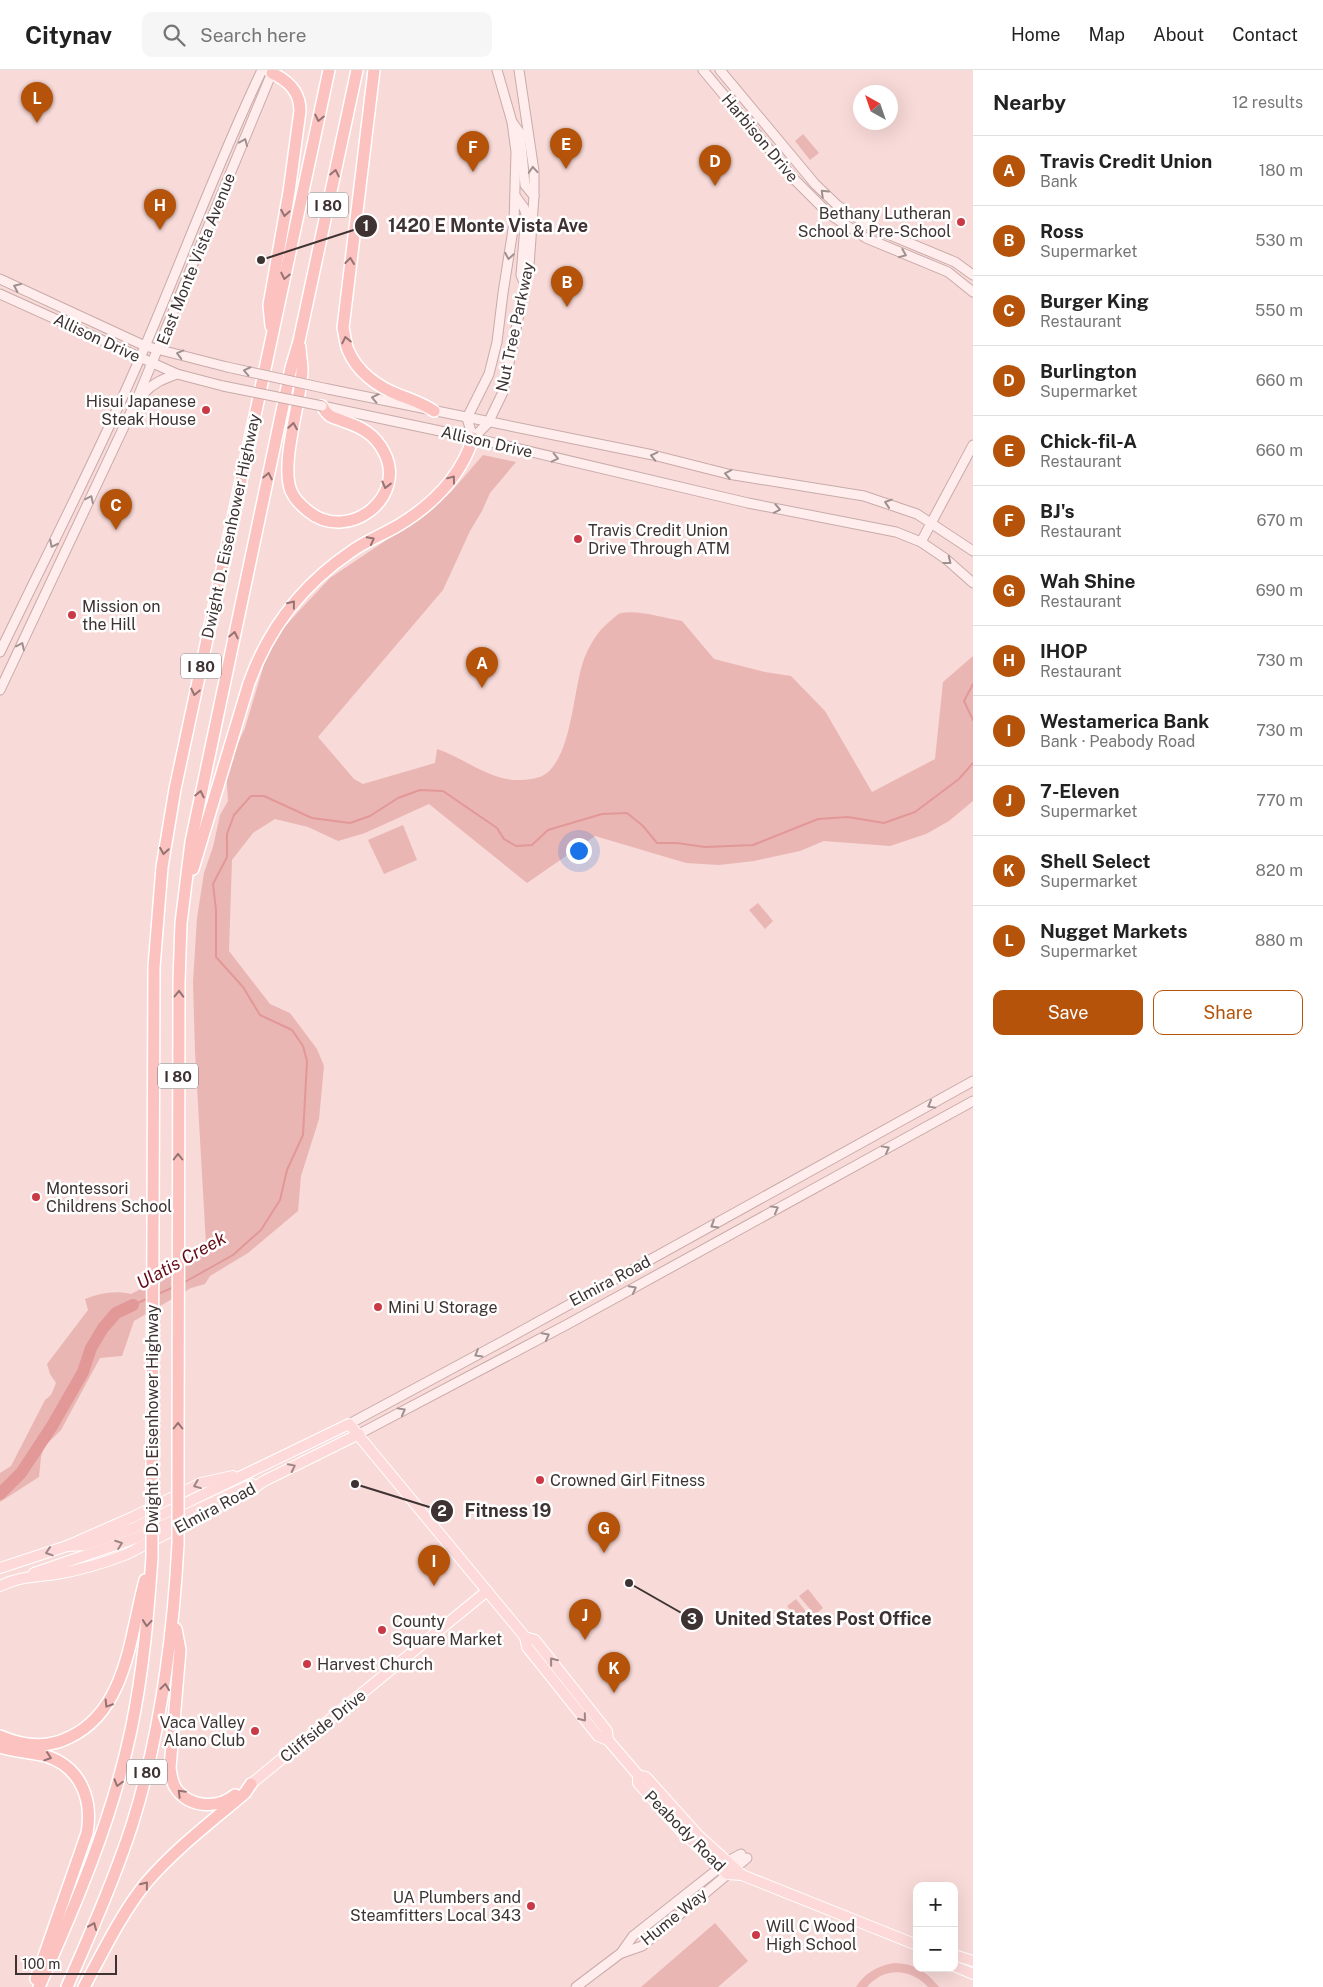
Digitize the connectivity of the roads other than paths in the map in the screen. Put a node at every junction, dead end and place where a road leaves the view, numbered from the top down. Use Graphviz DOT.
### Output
graph roads {
  1 [pos="329,70"];
  2 [pos="358,70"];
  3 [pos="374,70"];
  4 [pos="497,70"];
  5 [pos="519,70"];
  6 [pos="703,70"];
  7 [pos="720,70"];
  8 [pos="268,71"];
  9 [pos="512,122"];
  10 [pos="229,144"];
  11 [pos="207,195"];
  12 [pos="534,196"];
  13 [pos="516,197"];
  14 [pos="219,201"];
  15 [pos="202,242"];
  16 [pos="973,274"];
  17 [pos="0,279"];
  18 [pos="525,285"];
  19 [pos="973,292"];
  20 [pos="0,294"];
  21 [pos="272,337"];
  22 [pos="299,341"];
  23 [pos="145,346"];
  24 [pos="160,349"];
  25 [pos="140,358"];
  26 [pos="153,364"];
  27 [pos="177,374"];
  28 [pos="137,399"];
  29 [pos="322,406"];
  30 [pos="434,411"];
  31 [pos="467,418"];
  32 [pos="488,422"];
  33 [pos="473,438"];
  34 [pos="973,445"];
  35 [pos="932,524"];
  36 [pos="921,542"];
  37 [pos="973,551"];
  38 [pos="973,583"];
  39 [pos="0,652"];
  40 [pos="0,690"];
  41 [pos="185,894"];
  42 [pos="973,1081"];
  43 [pos="973,1101"];
  44 [pos="350,1424"];
  45 [pos="359,1434"];
  46 [pos="152,1557"];
  47 [pos="0,1568"];
  48 [pos="0,1586"];
  49 [pos="487,1591"];
  50 [pos="173,1618"];
  51 [pos="0,1736"];
  52 [pos="0,1747"];
  53 [pos="251,1784"];
  54 [pos="744,1856"];
  55 [pos="731,1869"];
  56 [pos="913,1943"];
  57 [pos="958,1956"];
  58 [pos="973,1961"];
  59 [pos="964,1970"];
  60 [pos="973,1979"];
  61 [pos="34,1987"];
  62 [pos="39,1987"];
  63 [pos="67,1987"];
  64 [pos="84,1987"];
  65 [pos="576,1987"];
  1 -- 21 [label="highway, Dwight D. Eisenhower Highway / I 80, one-way"];
  22 -- 2 [label="highway, Dwight D. Eisenhower Highway / I 80, one-way"];
  30 -- 3 [label="highway, one-way"];
  4 -- 9 [label="main road, Nut Tree Parkway"];
  12 -- 5 [label="main road, Nut Tree Parkway, one-way"];
  6 -- 19 [label="main road, Harbison Drive, one-way"];
  16 -- 7 [label="main road, Harbison Drive, one-way"];
  8 -- 10 [label="main road, East Monte Vista Avenue"];
  14 -- 8 [label="main road, East Monte Vista Avenue, one-way"];
  8 -- 21 [label="highway, one-way"];
  9 -- 12 [label="main road"];
  9 -- 13 [label="main road, Nut Tree Parkway"];
  10 -- 11 [label="main road, East Monte Vista Avenue"];
  10 -- 14 [label="main road"];
  11 -- 15 [label="main road"];
  11 -- 23 [label="main road, East Monte Vista Avenue"];
  12 -- 18 [label="main road, Nut Tree Parkway"];
  13 -- 18 [label="main road"];
  13 -- 31 [label="main road, Nut Tree Parkway, one-way"];
  14 -- 15 [label="main road, East Monte Vista Avenue"];
  15 -- 24 [label="main road, East Monte Vista Avenue"];
  23 -- 17 [label="main road, Allison Drive, one-way"];
  18 -- 32 [label="main road, Nut Tree Parkway"];
  20 -- 25 [label="main road, Allison Drive"];
  21 -- 46 [label="highway, Dwight D. Eisenhower Highway / I 80, one-way, bridge"];
  29 -- 22 [label="highway, one-way"];
  41 -- 22 [label="highway, Dwight D. Eisenhower Highway / I 80, one-way"];
  23 -- 24 [label="main road, Allison Drive"];
  23 -- 25 [label="main road, East Monte Vista Avenue"];
  24 -- 26 [label="main road, East Monte Vista Avenue"];
  30 -- 24 [label="main road, Allison Drive, one-way, bridge"];
  25 -- 26 [label="main road, Allison Drive"];
  25 -- 39 [label="main road, East Monte Vista Avenue, one-way"];
  26 -- 27 [label="main road, Allison Drive"];
  26 -- 28 [label="main road, East Monte Vista Avenue"];
  27 -- 28 [label="main road"];
  27 -- 29 [label="main road, Allison Drive, bridge"];
  40 -- 28 [label="main road, East Monte Vista Avenue, one-way"];
  29 -- 33 [label="main road, Allison Drive"];
  30 -- 31 [label="main road, Allison Drive"];
  31 -- 32 [label="main road, Allison Drive"];
  31 -- 33 [label="main road"];
  32 -- 33 [label="main road, Nut Tree Parkway"];
  35 -- 32 [label="main road, Allison Drive, one-way"];
  33 -- 36 [label="main road, Allison Drive, one-way"];
  41 -- 33 [label="highway, one-way"];
  34 -- 35 [label="main road"];
  35 -- 36 [label="main road"];
  35 -- 37 [label="main road, Allison Drive"];
  36 -- 38 [label="main road, Allison Drive, one-way"];
  50 -- 41 [label="highway, Dwight D. Eisenhower Highway / I 80, one-way, bridge"];
  42 -- 44 [label="main road, Elmira Road, one-way"];
  45 -- 43 [label="main road, Elmira Road, one-way"];
  44 -- 45 [label="main road, Peabody Road"];
  44 -- 47 [label="main road, Elmira Road, one-way"];
  48 -- 45 [label="main road, Elmira Road, one-way"];
  45 -- 49 [label="main road, Peabody Road"];
  46 -- 51 [label="highway, one-way"];
  46 -- 62 [label="highway, Dwight D. Eisenhower Highway / I 80, one-way"];
  49 -- 53 [label="main road, Cliffside Drive"];
  49 -- 55 [label="main road, Peabody Road"];
  53 -- 50 [label="highway, one-way"];
  63 -- 50 [label="highway, Dwight D. Eisenhower Highway / I 80, one-way"];
  52 -- 61 [label="highway, one-way"];
  64 -- 53 [label="highway, one-way"];
  54 -- 55 [label="main road, Hume Way"];
  55 -- 56 [label="main road, Peabody Road"];
  55 -- 65 [label="main road, Hume Way"];
  57 -- 58 [label="main road"];
  59 -- 60 [label="main road"];
}
